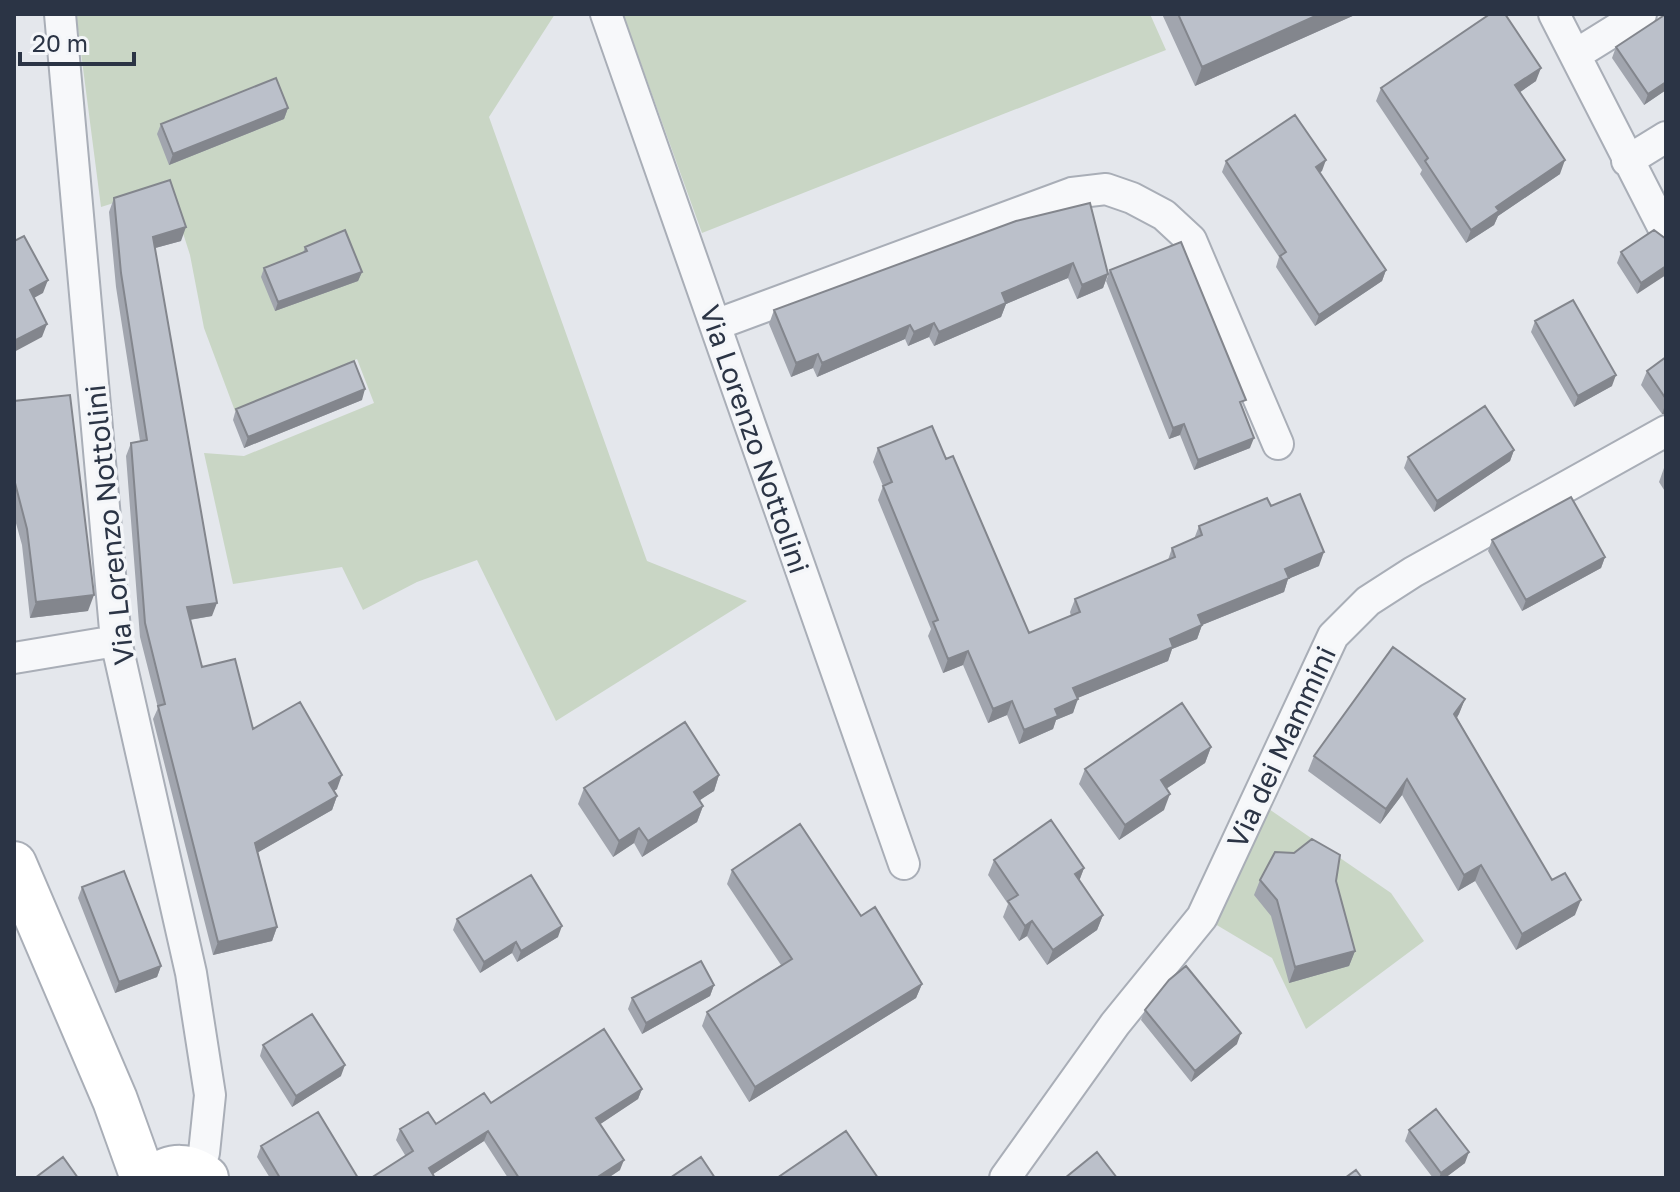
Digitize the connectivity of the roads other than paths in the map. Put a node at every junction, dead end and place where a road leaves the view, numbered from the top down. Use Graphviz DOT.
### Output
graph roads {
  1 [pos="60,14"];
  2 [pos="606,14"];
  3 [pos="1554,14"];
  4 [pos="1641,14"];
  5 [pos="1575,55"];
  6 [pos="1666,137"];
  7 [pos="1627,161"];
  8 [pos="1666,233"];
  9 [pos="715,325"];
  10 [pos="1666,431"];
  11 [pos="1278,444"];
  12 [pos="116,641"];
  13 [pos="14,658"];
  14 [pos="14,864"];
  15 [pos="904,864"];
  16 [pos="174,1175"];
  17 [pos="1005,1178"];
  1 -- 12 [label="street, Via Lorenzo Nottolini"];
  2 -- 9 [label="street, Via Lorenzo Nottolini"];
  3 -- 5 [label="street"];
  4 -- 5 [label="street"];
  5 -- 7 [label="street"];
  6 -- 7 [label="street"];
  7 -- 8 [label="street"];
  9 -- 11 [label="street"];
  9 -- 15 [label="street, Via Lorenzo Nottolini"];
  10 -- 17 [label="street, Via dei Mammini"];
  12 -- 13 [label="street"];
  12 -- 16 [label="street, Via Lorenzo Nottolini"];
  14 -- 16 [label="street"];
}
